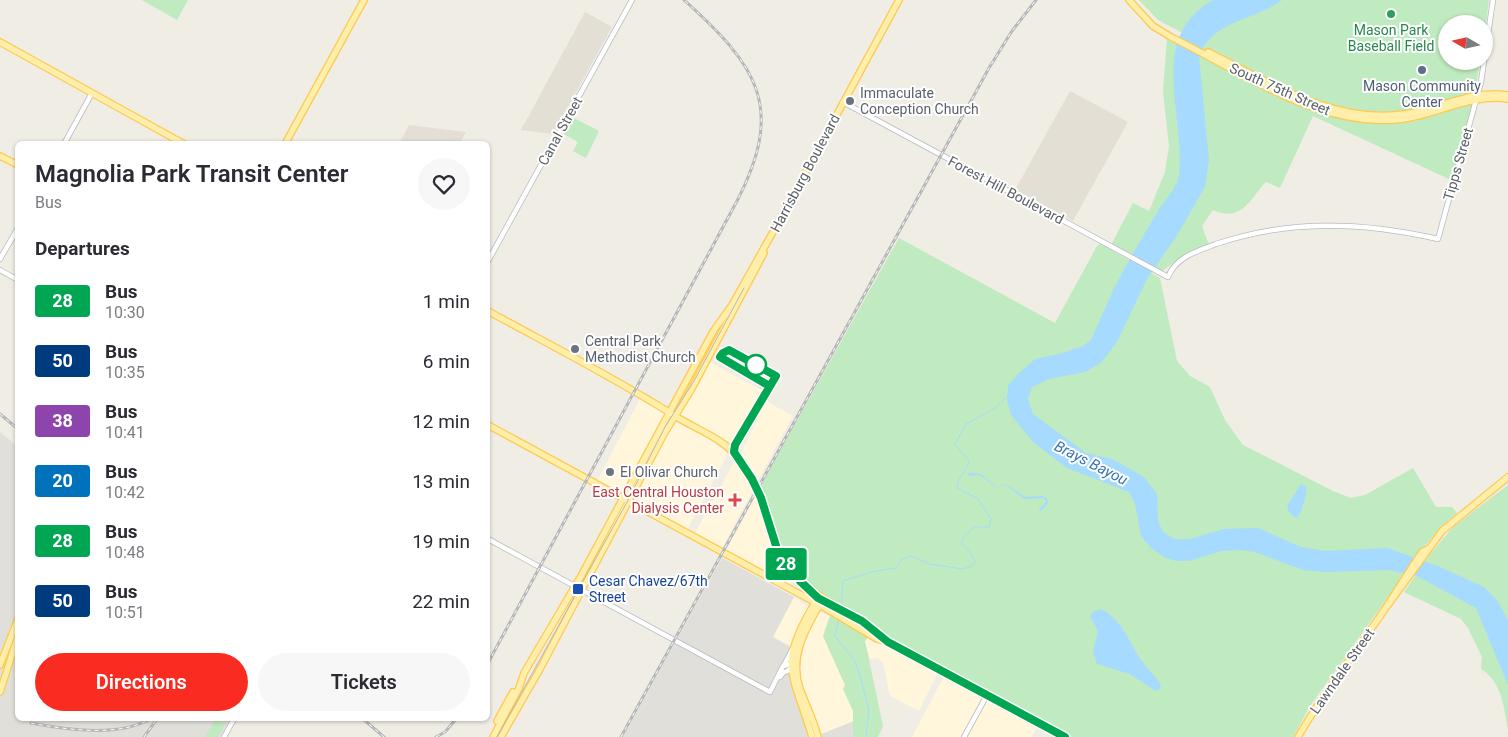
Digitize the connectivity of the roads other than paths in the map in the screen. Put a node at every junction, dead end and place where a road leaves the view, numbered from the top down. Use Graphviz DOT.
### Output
graph roads {
  1 [pos="364,0"];
  2 [pos="632,0"];
  3 [pos="899,0"];
  4 [pos="1129,0"];
  5 [pos="1133,0"];
  6 [pos="1493,0"];
  7 [pos="1172,35"];
  8 [pos="0,42"];
  9 [pos="92,93"];
  10 [pos="1508,95"];
  11 [pos="1477,97"];
  12 [pos="1508,100"];
  13 [pos="843,102"];
  14 [pos="66,141"];
  15 [pos="179,141"];
  16 [pos="287,141"];
  17 [pos="0,156"];
  18 [pos="15,164"];
  19 [pos="15,233"];
  20 [pos="769,240"];
  21 [pos="490,258"];
  22 [pos="0,259"];
  23 [pos="0,270"];
  24 [pos="1168,277"];
  25 [pos="15,278"];
  26 [pos="490,312"];
  27 [pos="669,411"];
  28 [pos="674,416"];
  29 [pos="490,426"];
  30 [pos="1508,478"];
  31 [pos="622,500"];
  32 [pos="628,503"];
  33 [pos="490,540"];
  34 [pos="574,588"];
  35 [pos="582,591"];
  36 [pos="819,601"];
  37 [pos="15,631"];
  38 [pos="888,642"];
  39 [pos="15,645"];
  40 [pos="793,649"];
  41 [pos="0,665"];
  42 [pos="783,666"];
  43 [pos="793,666"];
  44 [pos="524,673"];
  45 [pos="777,680"];
  46 [pos="0,692"];
  47 [pos="987,695"];
  48 [pos="233,721"];
  49 [pos="811,722"];
  50 [pos="224,737"];
  51 [pos="488,737"];
  52 [pos="493,737"];
  53 [pos="503,737"];
  54 [pos="812,737"];
  55 [pos="818,737"];
  56 [pos="964,737"];
  57 [pos="1065,737"];
  58 [pos="1298,737"];
  1 -- 16 [label="main road"];
  2 -- 21 [label="street, Canal Street"];
  3 -- 13 [label="main road, Harrisburg Boulevard"];
  4 -- 7 [label="main road, South 75th Street"];
  5 -- 7 [label="main road, South 75th Street"];
  6 -- 11 [label="street, Tipps Street"];
  7 -- 11 [label="main road, South 75th Street"];
  8 -- 9 [label="main road"];
  9 -- 14 [label="street"];
  9 -- 15 [label="main road"];
  10 -- 11 [label="main road, South 75th Street"];
  11 -- 12 [label="main road, South 75th Street"];
  11 -- 24 [label="street, Tipps Street"];
  13 -- 20 [label="main road, Harrisburg Boulevard"];
  13 -- 24 [label="street, Forest Hill Boulevard"];
  17 -- 18 [label="main road"];
  19 -- 22 [label="street"];
  20 -- 27 [label="main road, Harrisburg Boulevard"];
  20 -- 28 [label="main road, Harrisburg Boulevard"];
  23 -- 25 [label="street"];
  26 -- 27 [label="main road"];
  27 -- 28 [label="main road"];
  27 -- 31 [label="main road, Harrisburg Boulevard"];
  28 -- 32 [label="main road, Harrisburg Boulevard"];
  28 -- 36 [label="main road"];
  29 -- 31 [label="main road"];
  30 -- 58 [label="main road, Lawndale Street"];
  31 -- 32 [label="main road"];
  31 -- 34 [label="main road, Harrisburg Boulevard"];
  32 -- 35 [label="main road, Harrisburg Boulevard"];
  32 -- 36 [label="main road"];
  33 -- 34 [label="street"];
  34 -- 35 [label="street"];
  34 -- 44 [label="main road, Harrisburg Boulevard"];
  35 -- 45 [label="street"];
  35 -- 53 [label="main road, Harrisburg Boulevard"];
  36 -- 38 [label="main road"];
  36 -- 38 [label="main road"];
  36 -- 40 [label="main road"];
  36 -- 43 [label="main road"];
  37 -- 41 [label="main road"];
  38 -- 47 [label="main road"];
  39 -- 46 [label="main road"];
  40 -- 42 [label="street"];
  40 -- 43 [label="main road"];
  42 -- 43 [label="street"];
  42 -- 45 [label="street"];
  43 -- 45 [label="street"];
  43 -- 49 [label="main road"];
  44 -- 51 [label="main road"];
  44 -- 52 [label="main road, Harrisburg Boulevard"];
  47 -- 56 [label="street"];
  47 -- 57 [label="main road"];
  48 -- 50 [label="street"];
  49 -- 54 [label="main road"];
  49 -- 55 [label="main road"];
}
